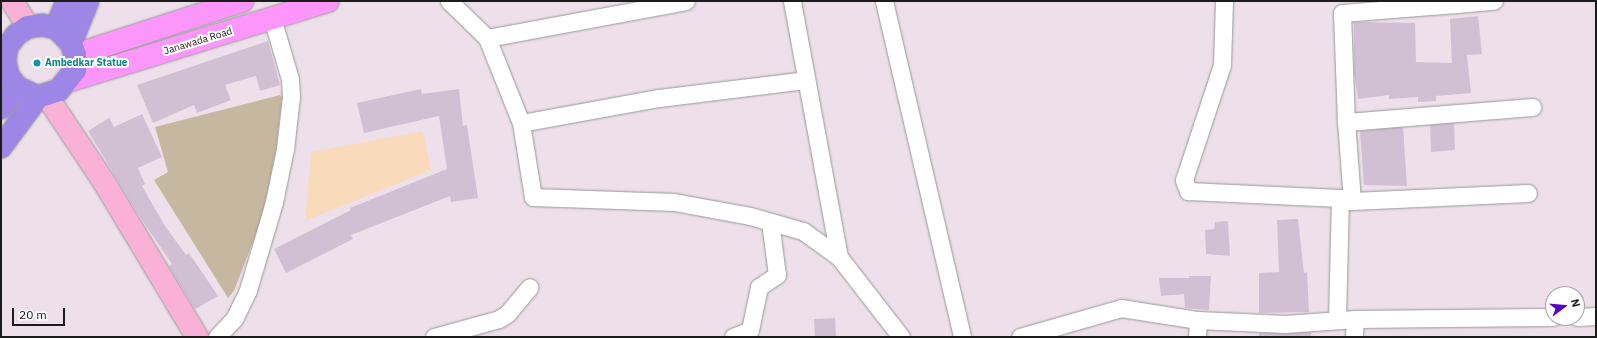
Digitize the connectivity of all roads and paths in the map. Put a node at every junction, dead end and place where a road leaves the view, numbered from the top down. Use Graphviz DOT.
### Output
graph roads {
  1 [pos="12,1"];
  2 [pos="67,1"];
  3 [pos="88,1"];
  4 [pos="242,1"];
  5 [pos="328,1"];
  6 [pos="449,1"];
  7 [pos="686,1"];
  8 [pos="792,1"];
  9 [pos="884,1"];
  10 [pos="1224,1"];
  11 [pos="1494,1"];
  12 [pos="1456,3"];
  13 [pos="272,18"];
  14 [pos="28,27"];
  15 [pos="487,38"];
  16 [pos="4,42"];
  17 [pos="67,42"];
  18 [pos="805,80"];
  19 [pos="68,81"];
  20 [pos="17,86"];
  21 [pos="42,96"];
  22 [pos="1532,107"];
  23 [pos="1,108"];
  24 [pos="1346,122"];
  25 [pos="521,124"];
  26 [pos="1,147"];
  27 [pos="1528,194"];
  28 [pos="1346,200"];
  29 [pos="770,222"];
  30 [pos="839,257"];
  31 [pos="530,287"];
  32 [pos="1596,316"];
  33 [pos="1545,317"];
  34 [pos="1585,317"];
  35 [pos="1355,319"];
  36 [pos="1337,320"];
  37 [pos="1197,329"];
  38 [pos="1285,330"];
  39 [pos="197,337"];
  40 [pos="217,337"];
  41 [pos="434,337"];
  42 [pos="733,337"];
  43 [pos="901,337"];
  44 [pos="962,337"];
  45 [pos="1020,337"];
  46 [pos="1354,337"];
  1 -- 14 [label="street"];
  2 -- 17 [label="highway"];
  3 -- 17 [label="highway"];
  4 -- 17 [label="main road"];
  5 -- 13 [label="main road, Janawada Road"];
  6 -- 15 [label="street"];
  7 -- 15 [label="street"];
  8 -- 18 [label="street"];
  9 -- 44 [label="street"];
  10 -- 28 [label="street"];
  11 -- 12 [label="street"];
  12 -- 24 [label="street"];
  13 -- 19 [label="main road, Janawada Road"];
  13 -- 40 [label="street"];
  14 -- 16 [label="highway"];
  14 -- 17 [label="highway"];
  15 -- 25 [label="street"];
  16 -- 20 [label="highway"];
  17 -- 19 [label="highway"];
  18 -- 25 [label="street"];
  18 -- 30 [label="street"];
  19 -- 21 [label="highway"];
  20 -- 21 [label="highway"];
  20 -- 23 [label="highway"];
  21 -- 26 [label="highway"];
  21 -- 39 [label="street"];
  22 -- 24 [label="street"];
  24 -- 28 [label="street"];
  25 -- 29 [label="street"];
  27 -- 28 [label="street"];
  28 -- 36 [label="street"];
  29 -- 30 [label="street"];
  29 -- 42 [label="street"];
  30 -- 43 [label="street"];
  31 -- 41 [label="street"];
  32 -- 34 [label="street"];
  33 -- 35 [label="street"];
  35 -- 36 [label="street"];
  35 -- 46 [label="street"];
  36 -- 38 [label="street"];
  37 -- 38 [label="street"];
  37 -- 45 [label="street"];
}
